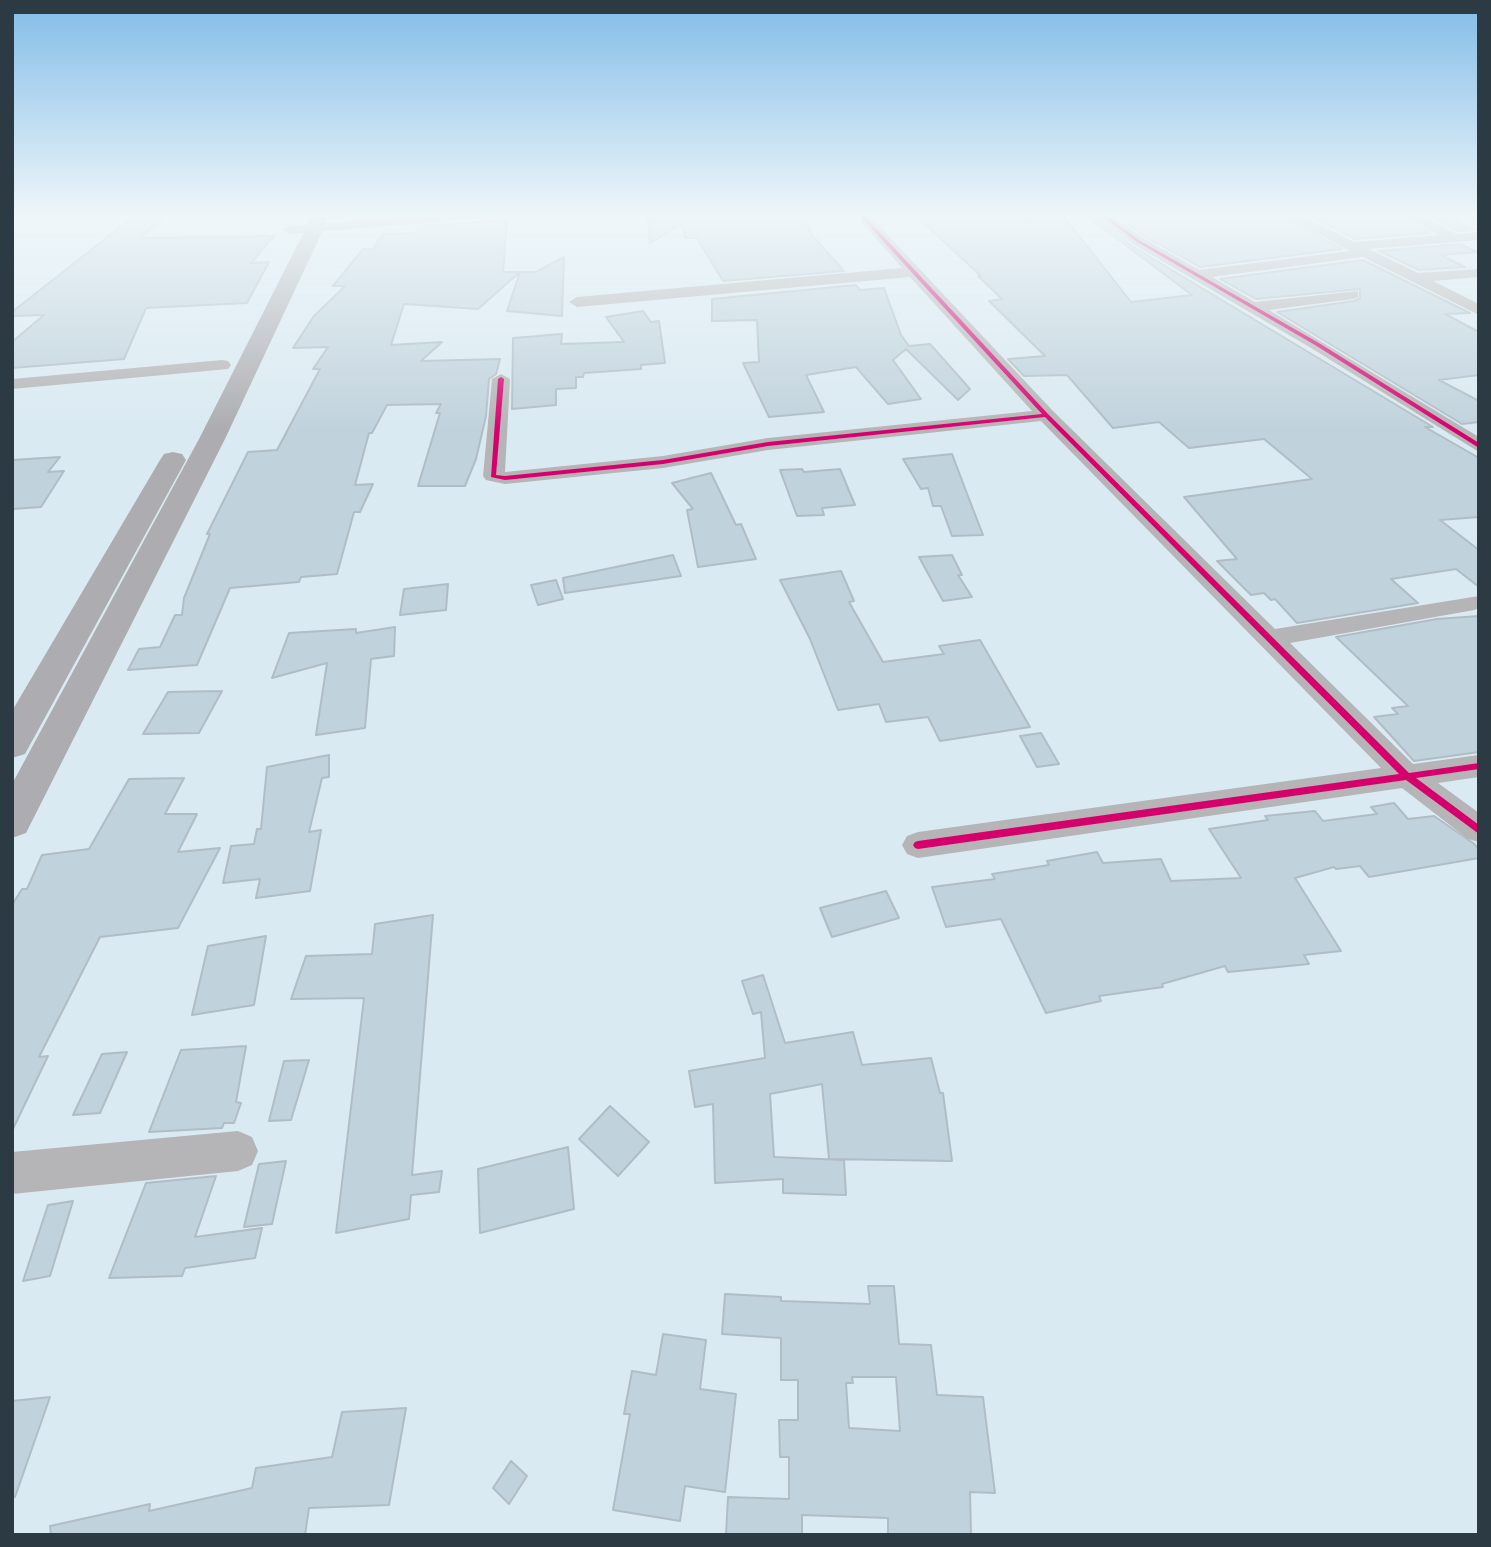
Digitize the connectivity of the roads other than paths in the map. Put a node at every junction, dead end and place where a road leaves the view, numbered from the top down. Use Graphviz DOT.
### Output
graph roads {
  1 [pos="267,285"];
  2 [pos="275,285"];
  3 [pos="765,285"];
  4 [pos="925,285"];
  5 [pos="1215,285"];
  6 [pos="1430,285"];
  7 [pos="1353,294"];
  8 [pos="577,302"];
  9 [pos="1252,307"];
  10 [pos="1479,310"];
  11 [pos="222,365"];
  12 [pos="501,379"];
  13 [pos="12,384"];
  14 [pos="1046,415"];
  15 [pos="1474,440"];
  16 [pos="180,500"];
  17 [pos="148,503"];
  18 [pos="1474,601"];
  19 [pos="1269,638"];
  20 [pos="12,744"];
  21 [pos="1479,766"];
  22 [pos="1406,775"];
  23 [pos="12,822"];
  24 [pos="1479,830"];
  25 [pos="918,845"];
  26 [pos="238,1151"];
  27 [pos="12,1173"];
  1 -- 11 [label="main road"];
  2 -- 16 [label="main road"];
  3 -- 8 [label="street"];
  4 -- 14 [label="street"];
  5 -- 9 [label="street"];
  6 -- 10 [label="street"];
  7 -- 9 [label="street"];
  9 -- 15 [label="street"];
  11 -- 13 [label="street"];
  11 -- 17 [label="main road"];
  12 -- 14 [label="street"];
  14 -- 19 [label="street"];
  16 -- 17 [label="main road"];
  16 -- 23 [label="main road"];
  17 -- 20 [label="main road"];
  18 -- 19 [label="street"];
  19 -- 22 [label="street"];
  21 -- 22 [label="street"];
  22 -- 24 [label="street"];
  22 -- 25 [label="street"];
  26 -- 27 [label="street"];
}
